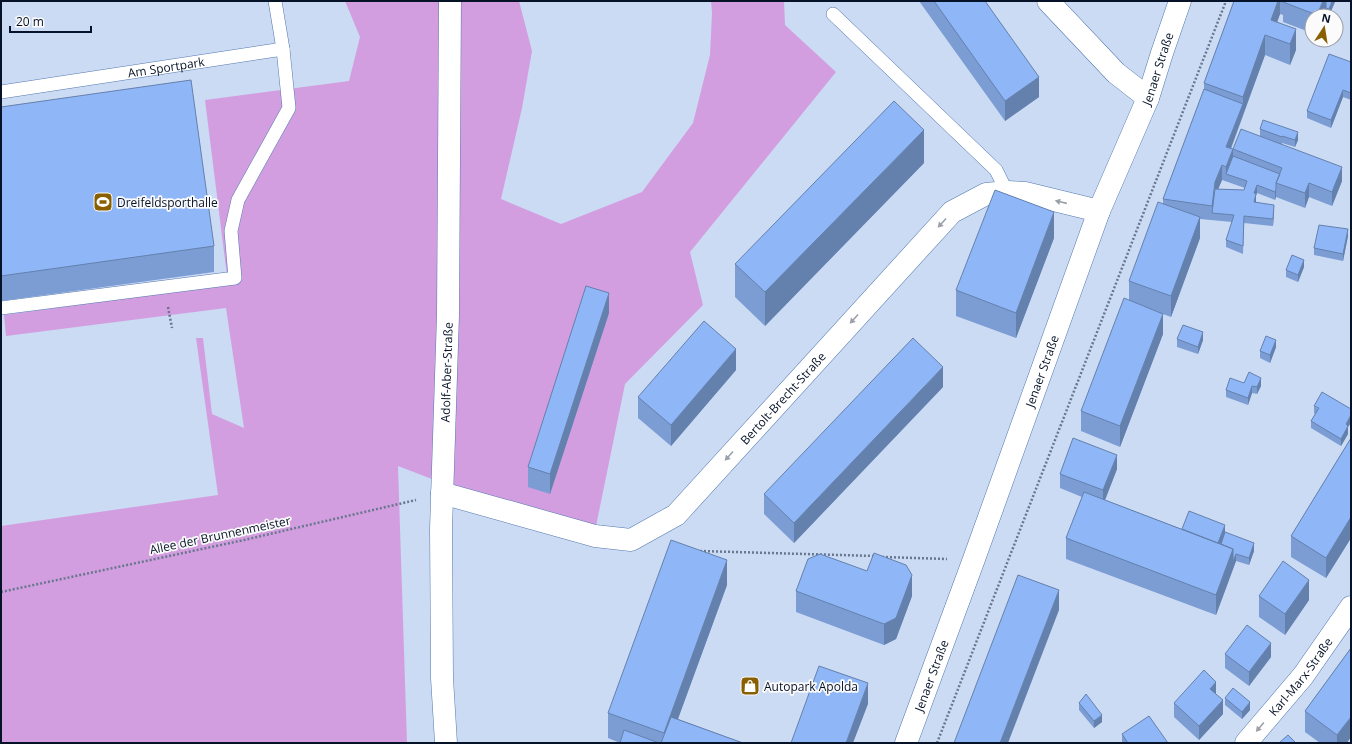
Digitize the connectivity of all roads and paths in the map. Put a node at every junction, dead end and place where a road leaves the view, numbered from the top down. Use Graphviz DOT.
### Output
graph roads {
  1 [pos="275,1"];
  2 [pos="450,1"];
  3 [pos="1048,1"];
  4 [pos="1180,1"];
  5 [pos="1226,1"];
  6 [pos="833,14"];
  7 [pos="283,50"];
  8 [pos="1,92"];
  9 [pos="1148,98"];
  10 [pos="1007,192"];
  11 [pos="1099,211"];
  12 [pos="1,308"];
  13 [pos="442,493"];
  14 [pos="697,550"];
  15 [pos="974,559"];
  16 [pos="1,592"];
  17 [pos="1351,607"];
  18 [pos="446,743"];
  19 [pos="906,743"];
  20 [pos="936,743"];
  21 [pos="1246,743"];
  1 -- 7 [label="lane"];
  2 -- 13 [label="street, Adolf-Aber-Straße"];
  3 -- 9 [label="street"];
  4 -- 9 [label="street, Jenaer Straße"];
  5 -- 20 [label="path"];
  6 -- 10 [label="lane"];
  7 -- 8 [label="lane, Am Sportpark"];
  7 -- 12 [label="lane"];
  9 -- 11 [label="street, Jenaer Straße"];
  11 -- 10 [label="street, Bertolt-Brecht-Straße, one-way"];
  10 -- 13 [label="street, Bertolt-Brecht-Straße, one-way"];
  11 -- 15 [label="street, Jenaer Straße"];
  13 -- 16 [label="path, Allee der Brunnenmeister"];
  13 -- 18 [label="street, Adolf-Aber-Straße"];
  14 -- 15 [label="path"];
  15 -- 19 [label="street, Jenaer Straße"];
  17 -- 21 [label="street, Karl-Marx-Straße, one-way"];
}
